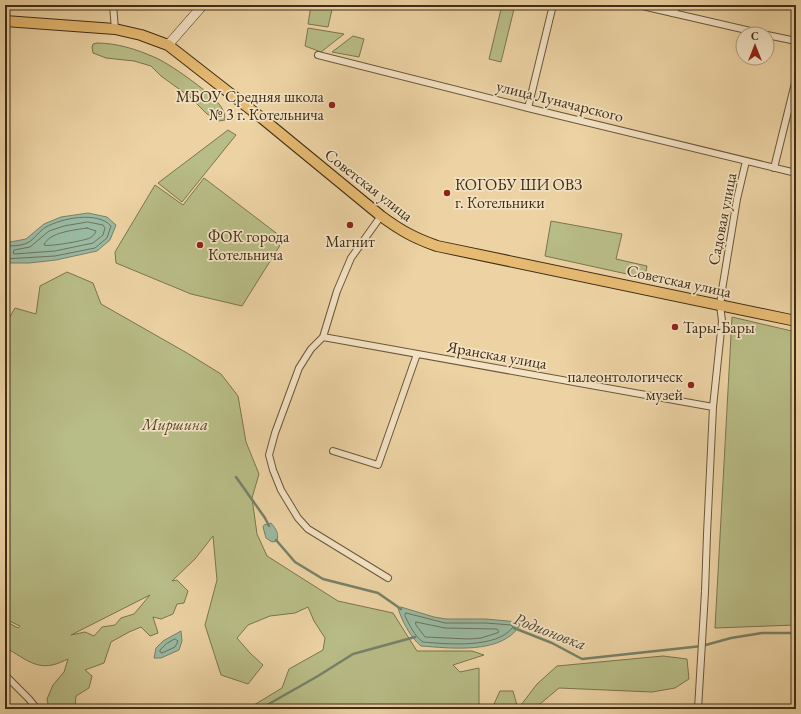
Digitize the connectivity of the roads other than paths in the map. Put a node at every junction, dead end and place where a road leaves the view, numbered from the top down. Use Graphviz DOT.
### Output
graph roads {
  1 [pos="113,5"];
  2 [pos="203,5"];
  3 [pos="553,5"];
  4 [pos="638,5"];
  5 [pos="679,5"];
  6 [pos="672,13"];
  7 [pos="5,21"];
  8 [pos="735,27"];
  9 [pos="115,29"];
  10 [pos="775,36"];
  11 [pos="796,41"];
  12 [pos="168,45"];
  13 [pos="318,55"];
  14 [pos="796,79"];
  15 [pos="528,108"];
  16 [pos="746,161"];
  17 [pos="774,168"];
  18 [pos="796,173"];
  19 [pos="381,216"];
  20 [pos="720,304"];
  21 [pos="796,321"];
  22 [pos="323,337"];
  23 [pos="417,354"];
  24 [pos="713,407"];
  25 [pos="333,451"];
  26 [pos="388,578"];
  27 [pos="5,675"];
  28 [pos="37,709"];
  29 [pos="698,709"];
  1 -- 9 [label="street"];
  2 -- 12 [label="street"];
  3 -- 15 [label="street"];
  4 -- 6 [label="street"];
  5 -- 6 [label="street"];
  6 -- 8 [label="street"];
  7 -- 9 [label="main road, Советская улица"];
  9 -- 12 [label="main road, Советская улица"];
  10 -- 11 [label="street"];
  12 -- 19 [label="main road, Советская улица"];
  13 -- 15 [label="street, улица Луначарского"];
  14 -- 17 [label="street"];
  15 -- 16 [label="street, улица Луначарского"];
  16 -- 17 [label="street, улица Луначарского"];
  16 -- 20 [label="street, Садовая улица"];
  17 -- 18 [label="street, улица Луначарского"];
  19 -- 20 [label="main road, Советская улица"];
  19 -- 22 [label="street"];
  20 -- 21 [label="main road, Советская улица"];
  20 -- 24 [label="street, Садовая улица"];
  22 -- 23 [label="street, Яранская улица"];
  22 -- 26 [label="street"];
  23 -- 24 [label="street, Яранская улица"];
  23 -- 25 [label="street"];
  24 -- 29 [label="street, Садовая улица"];
  27 -- 28 [label="street"];
}
